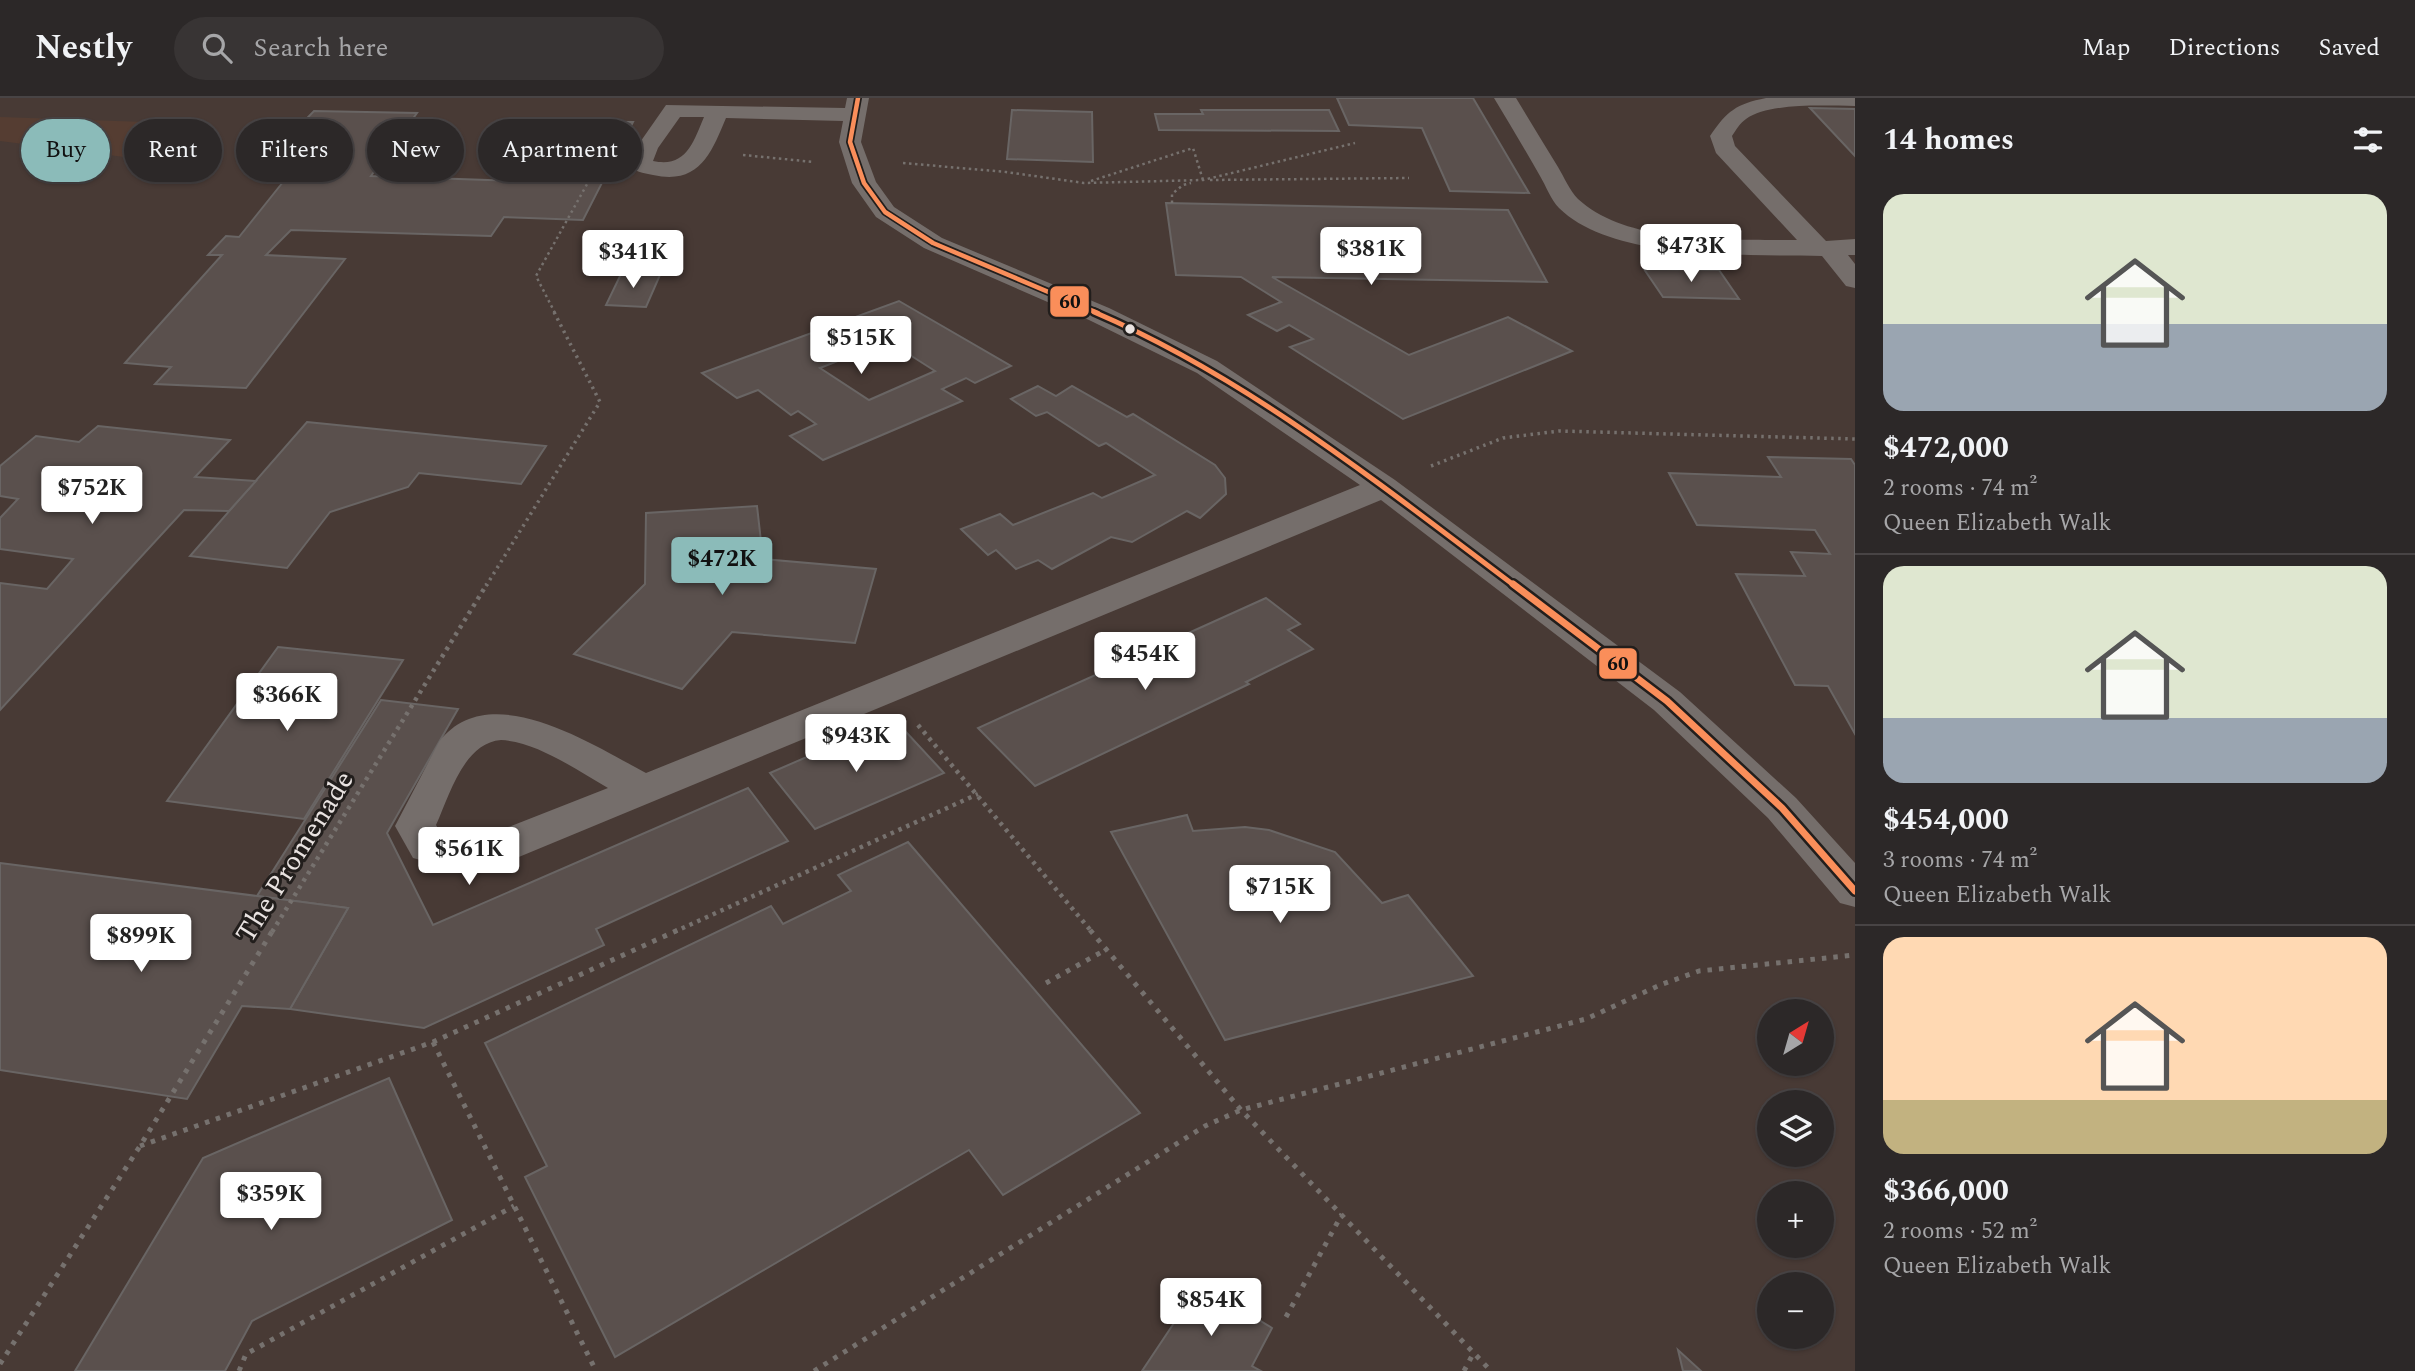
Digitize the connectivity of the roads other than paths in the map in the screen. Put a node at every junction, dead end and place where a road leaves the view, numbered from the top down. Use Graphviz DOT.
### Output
graph roads {
  1 [pos="1506,98"];
  2 [pos="1855,100"];
  3 [pos="855,107"];
  4 [pos="718,112"];
  5 [pos="1855,247"];
  6 [pos="1824,248"];
  7 [pos="1855,280"];
  8 [pos="1384,487"];
  9 [pos="644,790"];
  10 [pos="1855,891"];
  1 -- 6 [label="street"];
  2 -- 6 [label="street"];
  3 -- 4 [label="street"];
  3 -- 8 [label="street"];
  5 -- 6 [label="street"];
  6 -- 7 [label="street"];
  8 -- 9 [label="street"];
  8 -- 10 [label="street"];
  9 -- 9 [label="street"];
}
